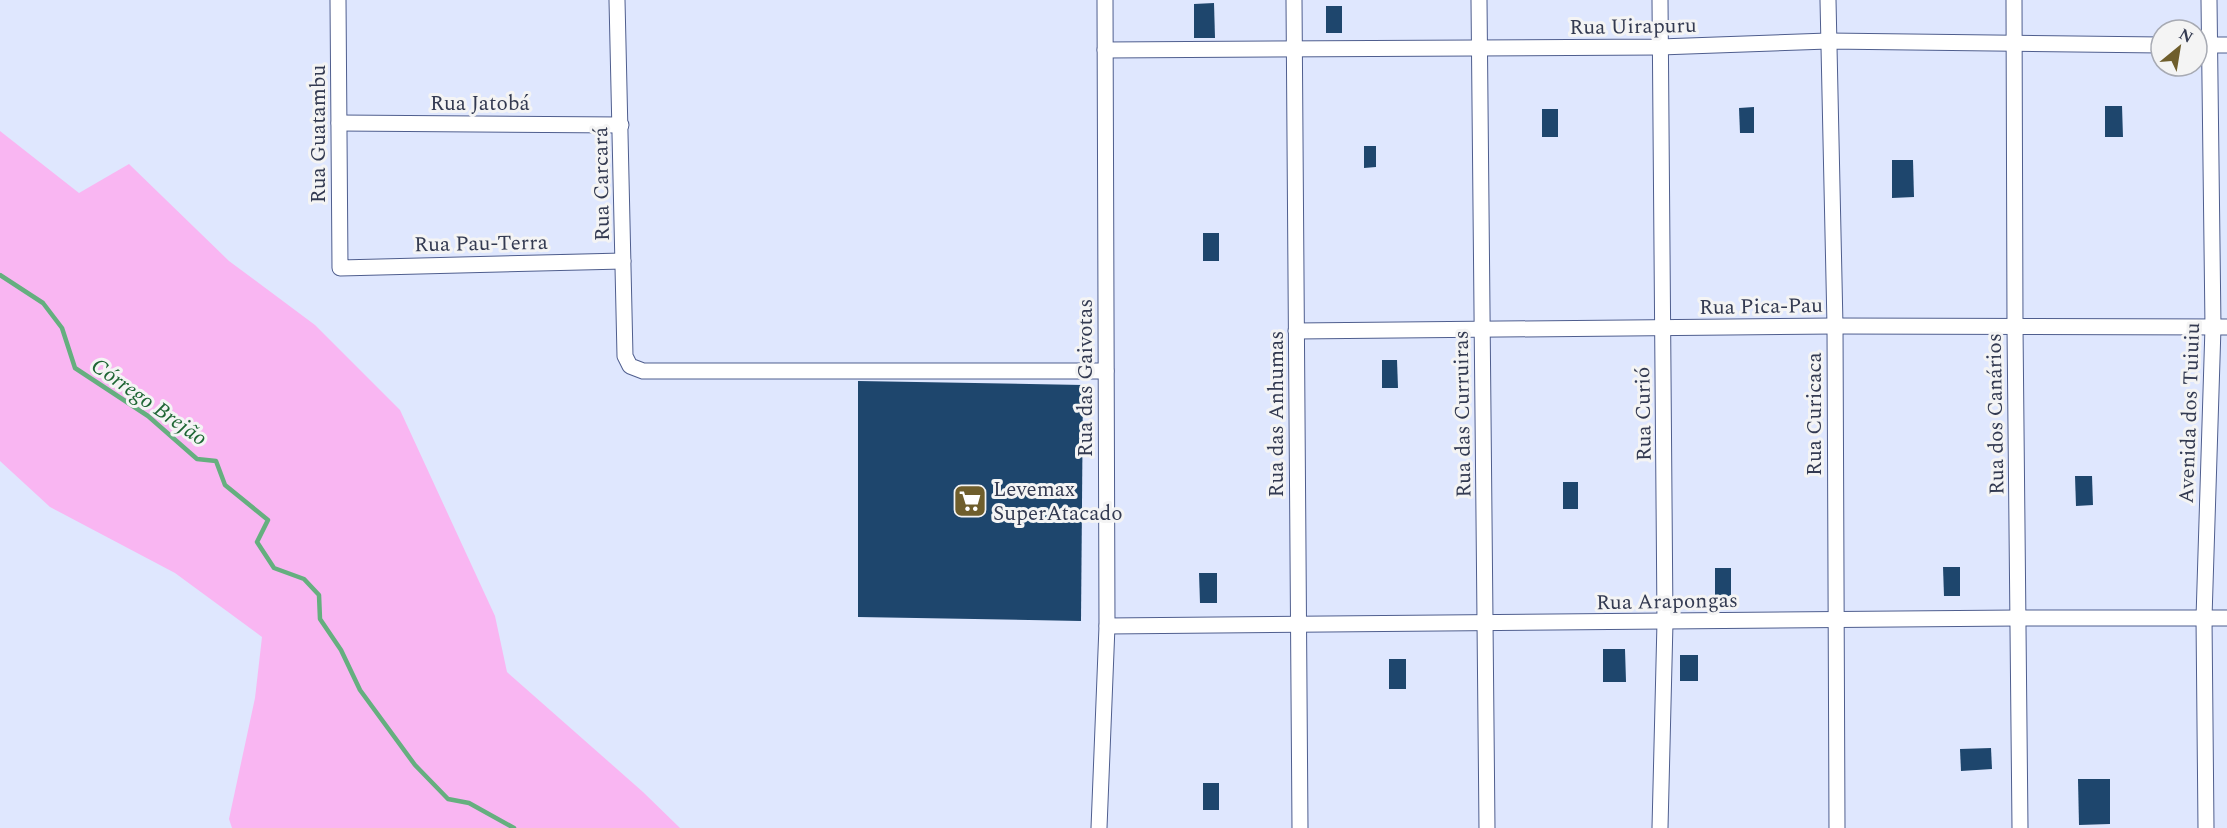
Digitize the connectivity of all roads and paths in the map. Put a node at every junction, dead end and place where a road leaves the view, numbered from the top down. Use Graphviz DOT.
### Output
graph roads {
  1 [pos="338,0"];
  2 [pos="617,0"];
  3 [pos="1105,0"];
  4 [pos="1294,0"];
  5 [pos="1479,0"];
  6 [pos="1660,0"];
  7 [pos="1828,0"];
  8 [pos="2014,0"];
  9 [pos="2209,0"];
  10 [pos="2207,18"];
  11 [pos="1828,41"];
  12 [pos="2015,44"];
  13 [pos="2149,45"];
  14 [pos="2209,45"];
  15 [pos="2227,45"];
  16 [pos="1660,47"];
  17 [pos="1479,48"];
  18 [pos="1294,49"];
  19 [pos="1105,50"];
  20 [pos="2205,78"];
  21 [pos="339,123"];
  22 [pos="621,125"];
  23 [pos="623,261"];
  24 [pos="340,268"];
  25 [pos="1835,326"];
  26 [pos="2015,327"];
  27 [pos="2220,327"];
  28 [pos="1663,329"];
  29 [pos="1482,330"];
  30 [pos="1296,331"];
  31 [pos="1106,371"];
  32 [pos="2018,618"];
  33 [pos="2204,618"];
  34 [pos="2227,618"];
  35 [pos="1836,620"];
  36 [pos="1665,622"];
  37 [pos="1485,624"];
  38 [pos="1298,625"];
  39 [pos="1107,626"];
  40 [pos="1098,828"];
  41 [pos="1300,828"];
  42 [pos="1486,828"];
  43 [pos="1660,828"];
  44 [pos="1837,828"];
  45 [pos="2020,828"];
  46 [pos="2206,828"];
  1 -- 21 [label="street, Rua Guatambu"];
  2 -- 22 [label="street, Rua Carcará"];
  3 -- 19 [label="street, Rua das Gaivotas"];
  4 -- 18 [label="street, Rua das Anhumas"];
  5 -- 17 [label="street, Rua das Curruiras"];
  6 -- 16 [label="street, Rua Curió"];
  7 -- 11 [label="street, Rua Curicaca"];
  8 -- 12 [label="street, Rua dos Canários"];
  9 -- 10 [label="street, Avenida dos Tuiuiu"];
  11 -- 12 [label="street, Rua Uirapuru"];
  11 -- 16 [label="street, Rua Uirapuru"];
  11 -- 25 [label="street, Rua Curicaca"];
  12 -- 13 [label="street, Rua Uirapuru"];
  12 -- 26 [label="street, Rua dos Canários"];
  14 -- 15 [label="street"];
  16 -- 17 [label="street, Rua Uirapuru"];
  16 -- 28 [label="street, Rua Curió"];
  17 -- 18 [label="street, Rua Uirapuru"];
  17 -- 29 [label="street, Rua das Curruiras"];
  18 -- 19 [label="street, Rua Uirapuru"];
  18 -- 30 [label="street, Rua das Anhumas"];
  19 -- 31 [label="street, Rua das Gaivotas"];
  20 -- 27 [label="street, Avenida dos Tuiuiu"];
  21 -- 22 [label="street, Rua Jatobá"];
  21 -- 24 [label="street, Rua Guatambu"];
  22 -- 23 [label="street, Rua Carcará"];
  23 -- 24 [label="street, Rua Pau-Terra"];
  23 -- 31 [label="street, Rua Carcará"];
  25 -- 26 [label="street, Rua Pica-Pau"];
  25 -- 28 [label="street, Rua Pica-Pau"];
  25 -- 35 [label="street, Rua Curicaca"];
  26 -- 27 [label="street, Rua Pica-Pau"];
  26 -- 32 [label="street, Rua dos Canários"];
  27 -- 33 [label="street, Avenida dos Tuiuiu"];
  28 -- 29 [label="street, Rua Pica-Pau"];
  28 -- 36 [label="street, Rua Curió"];
  29 -- 30 [label="street, Rua Pica-Pau"];
  29 -- 37 [label="street, Rua das Curruiras"];
  30 -- 38 [label="street, Rua das Anhumas"];
  31 -- 39 [label="street, Rua das Gaivotas"];
  32 -- 33 [label="street, Rua Arapongas"];
  32 -- 35 [label="street, Rua Arapongas"];
  32 -- 45 [label="street, Rua dos Canários"];
  33 -- 34 [label="street, Rua Arapongas"];
  33 -- 46 [label="street, Avenida dos Tuiuiu"];
  35 -- 36 [label="street, Rua Arapongas"];
  35 -- 44 [label="street, Rua Curicaca"];
  36 -- 37 [label="street, Rua Arapongas"];
  36 -- 43 [label="street, Rua Curió"];
  37 -- 38 [label="street, Rua Arapongas"];
  37 -- 42 [label="street, Rua das Curruiras"];
  38 -- 39 [label="street, Rua Arapongas"];
  38 -- 41 [label="street, Rua das Anhumas"];
  39 -- 40 [label="street, Rua das Gaivotas"];
}
